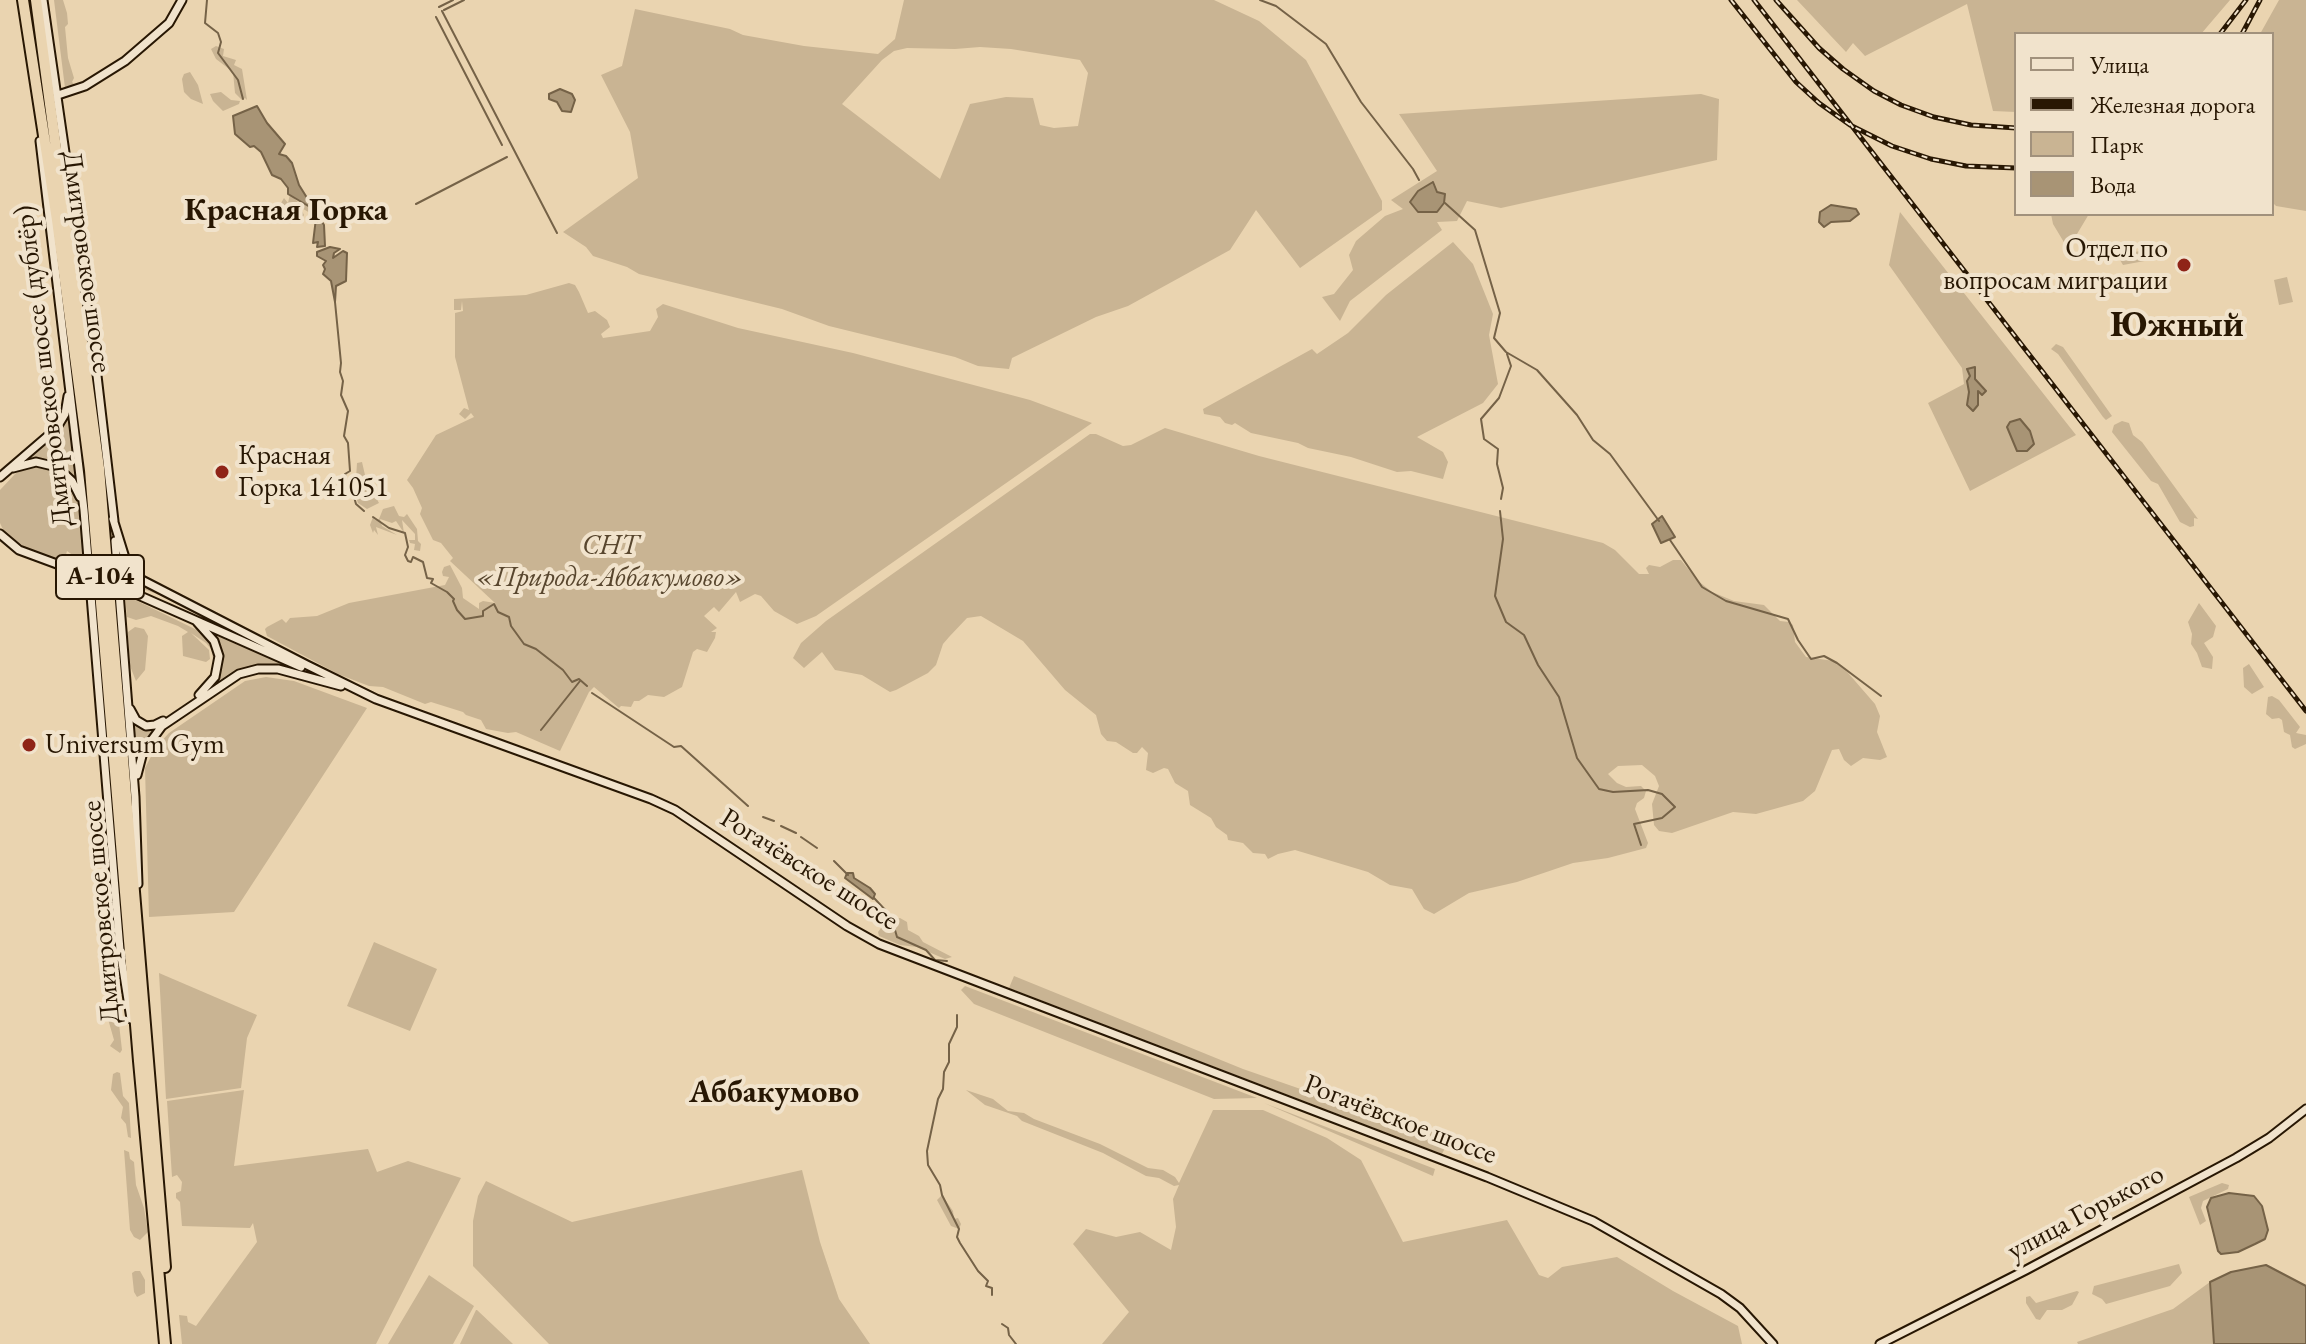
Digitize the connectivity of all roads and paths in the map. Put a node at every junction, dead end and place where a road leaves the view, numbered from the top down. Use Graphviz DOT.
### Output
graph roads {
  1 [pos="23,0"];
  2 [pos="36,0"];
  3 [pos="43,0"];
  4 [pos="182,0"];
  5 [pos="58,95"];
  6 [pos="38,96"];
  7 [pos="70,387"];
  8 [pos="7,470"];
  9 [pos="0,477"];
  10 [pos="84,510"];
  11 [pos="113,519"];
  12 [pos="0,534"];
  13 [pos="189,616"];
  14 [pos="341,686"];
  15 [pos="376,699"];
  16 [pos="128,700"];
  17 [pos="135,797"];
  18 [pos="137,928"];
  19 [pos="139,1061"];
  20 [pos="2306,1109"];
  21 [pos="165,1344"];
  22 [pos="172,1344"];
  23 [pos="1773,1344"];
  24 [pos="1880,1344"];
  1 -- 6 [label="highway, Дмитровское шоссе / А-104"];
  2 -- 18 [label="highway, Дмитровское шоссе / А-104"];
  3 -- 5 [label="main road, Дмитровское шоссе (дублёр)"];
  4 -- 5 [label="main road"];
  5 -- 11 [label="main road, Дмитровское шоссе (дублёр)"];
  6 -- 7 [label="main road, Дмитровское шоссе (дублёр)"];
  6 -- 19 [label="highway, Дмитровское шоссе / А-104"];
  7 -- 8 [label="main road"];
  7 -- 10 [label="main road, Дмитровское шоссе (дублёр)"];
  8 -- 9 [label="main road"];
  8 -- 10 [label="main road"];
  10 -- 19 [label="main road, Дмитровское шоссе (дублёр)"];
  11 -- 15 [label="main road, Рогачёвское шоссе"];
  11 -- 16 [label="main road, Дмитровское шоссе (дублёр)"];
  12 -- 13 [label="main road, bridge"];
  13 -- 14 [label="main road"];
  13 -- 16 [label="main road"];
  14 -- 15 [label="main road"];
  14 -- 17 [label="main road"];
  15 -- 23 [label="main road, Рогачёвское шоссе"];
  16 -- 17 [label="main road, Дмитровское шоссе (дублёр)"];
  17 -- 18 [label="main road, Дмитровское шоссе (дублёр)"];
  18 -- 22 [label="highway, Дмитровское шоссе / А-104"];
  19 -- 21 [label="highway, Дмитровское шоссе / А-104"];
  20 -- 24 [label="main road, улица Горького"];
}
